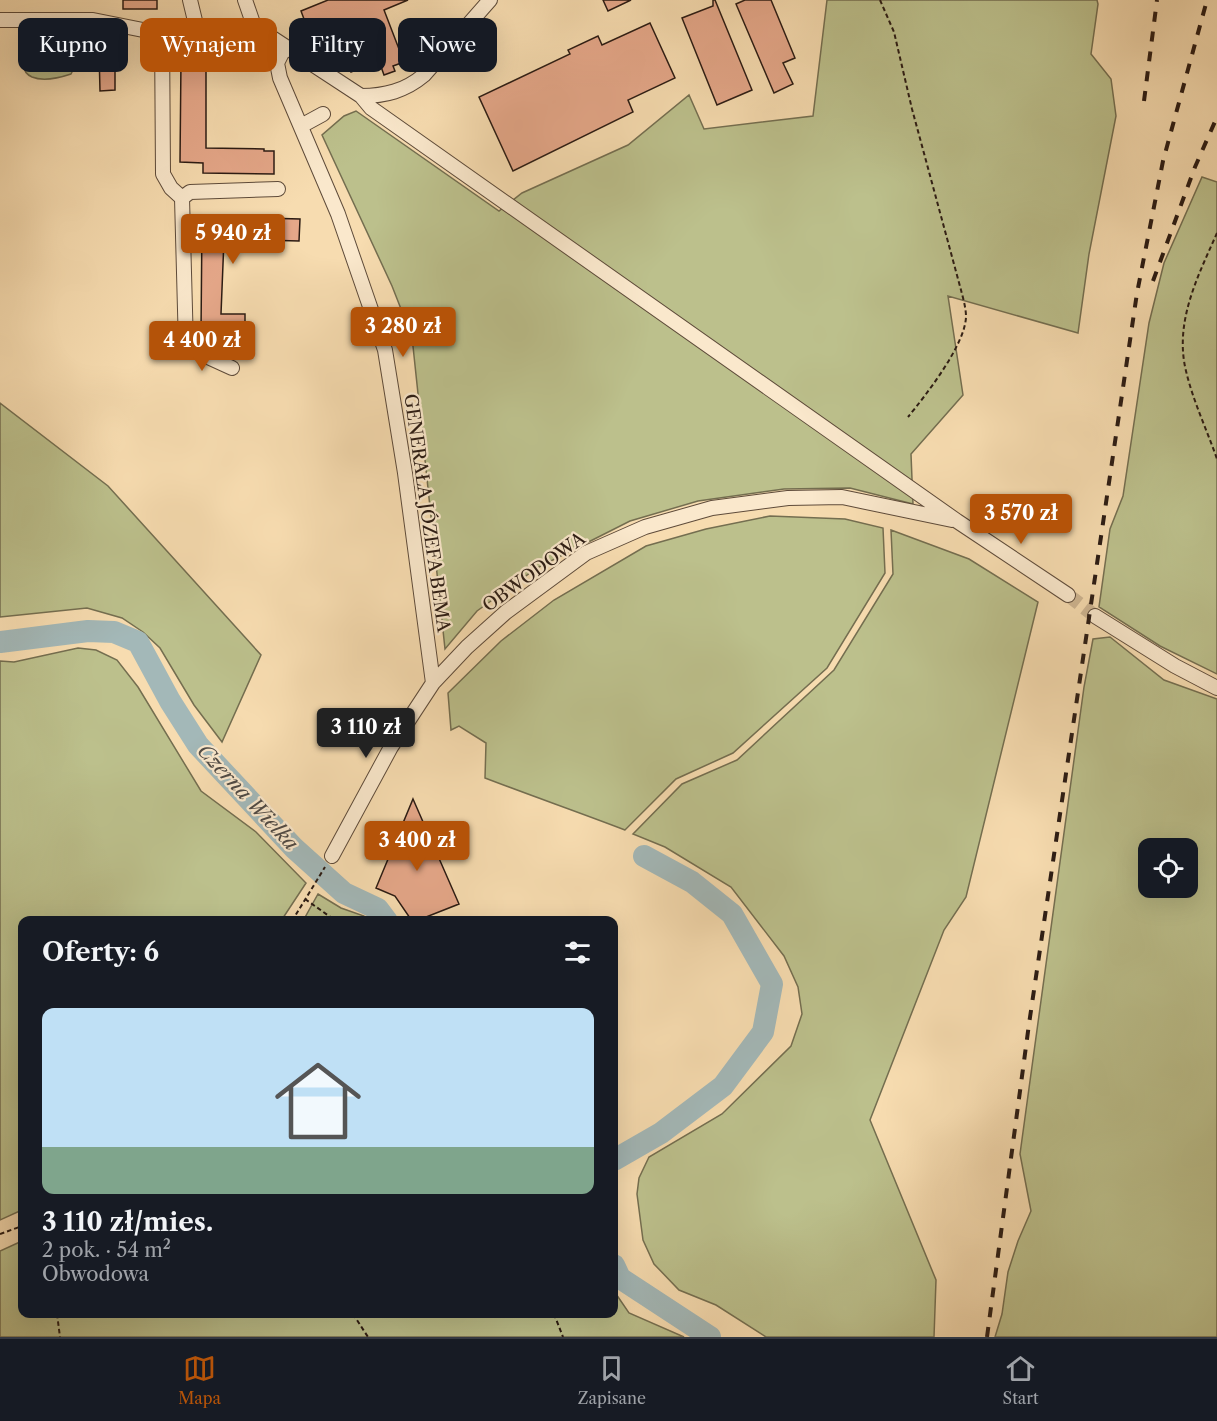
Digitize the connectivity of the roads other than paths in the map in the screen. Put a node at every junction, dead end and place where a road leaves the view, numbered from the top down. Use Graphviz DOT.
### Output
graph roads {
  1 [pos="190,0"];
  2 [pos="245,0"];
  3 [pos="490,0"];
  4 [pos="194,18"];
  5 [pos="251,18"];
  6 [pos="0,20"];
  7 [pos="140,29"];
  8 [pos="277,42"];
  9 [pos="285,47"];
  10 [pos="162,72"];
  11 [pos="360,96"];
  12 [pos="323,114"];
  13 [pos="300,126"];
  14 [pos="278,189"];
  15 [pos="182,198"];
  16 [pos="232,369"];
  17 [pos="957,521"];
  18 [pos="1068,595"];
  19 [pos="1095,616"];
  20 [pos="432,683"];
  21 [pos="1217,688"];
  22 [pos="332,855"];
  1 -- 4 [label="street"];
  2 -- 5 [label="street"];
  3 -- 11 [label="street"];
  6 -- 7 [label="street"];
  8 -- 9 [label="street"];
  9 -- 11 [label="street"];
  9 -- 13 [label="street, GENERAŁA JÓZEFA BEMA"];
  10 -- 15 [label="street"];
  11 -- 17 [label="street"];
  12 -- 13 [label="street"];
  13 -- 20 [label="street, GENERAŁA JÓZEFA BEMA"];
  14 -- 15 [label="street"];
  15 -- 16 [label="street"];
  17 -- 18 [label="street, OBWODOWA"];
  17 -- 20 [label="street, OBWODOWA"];
  19 -- 21 [label="street"];
  20 -- 22 [label="street, OBWODOWA"];
}
